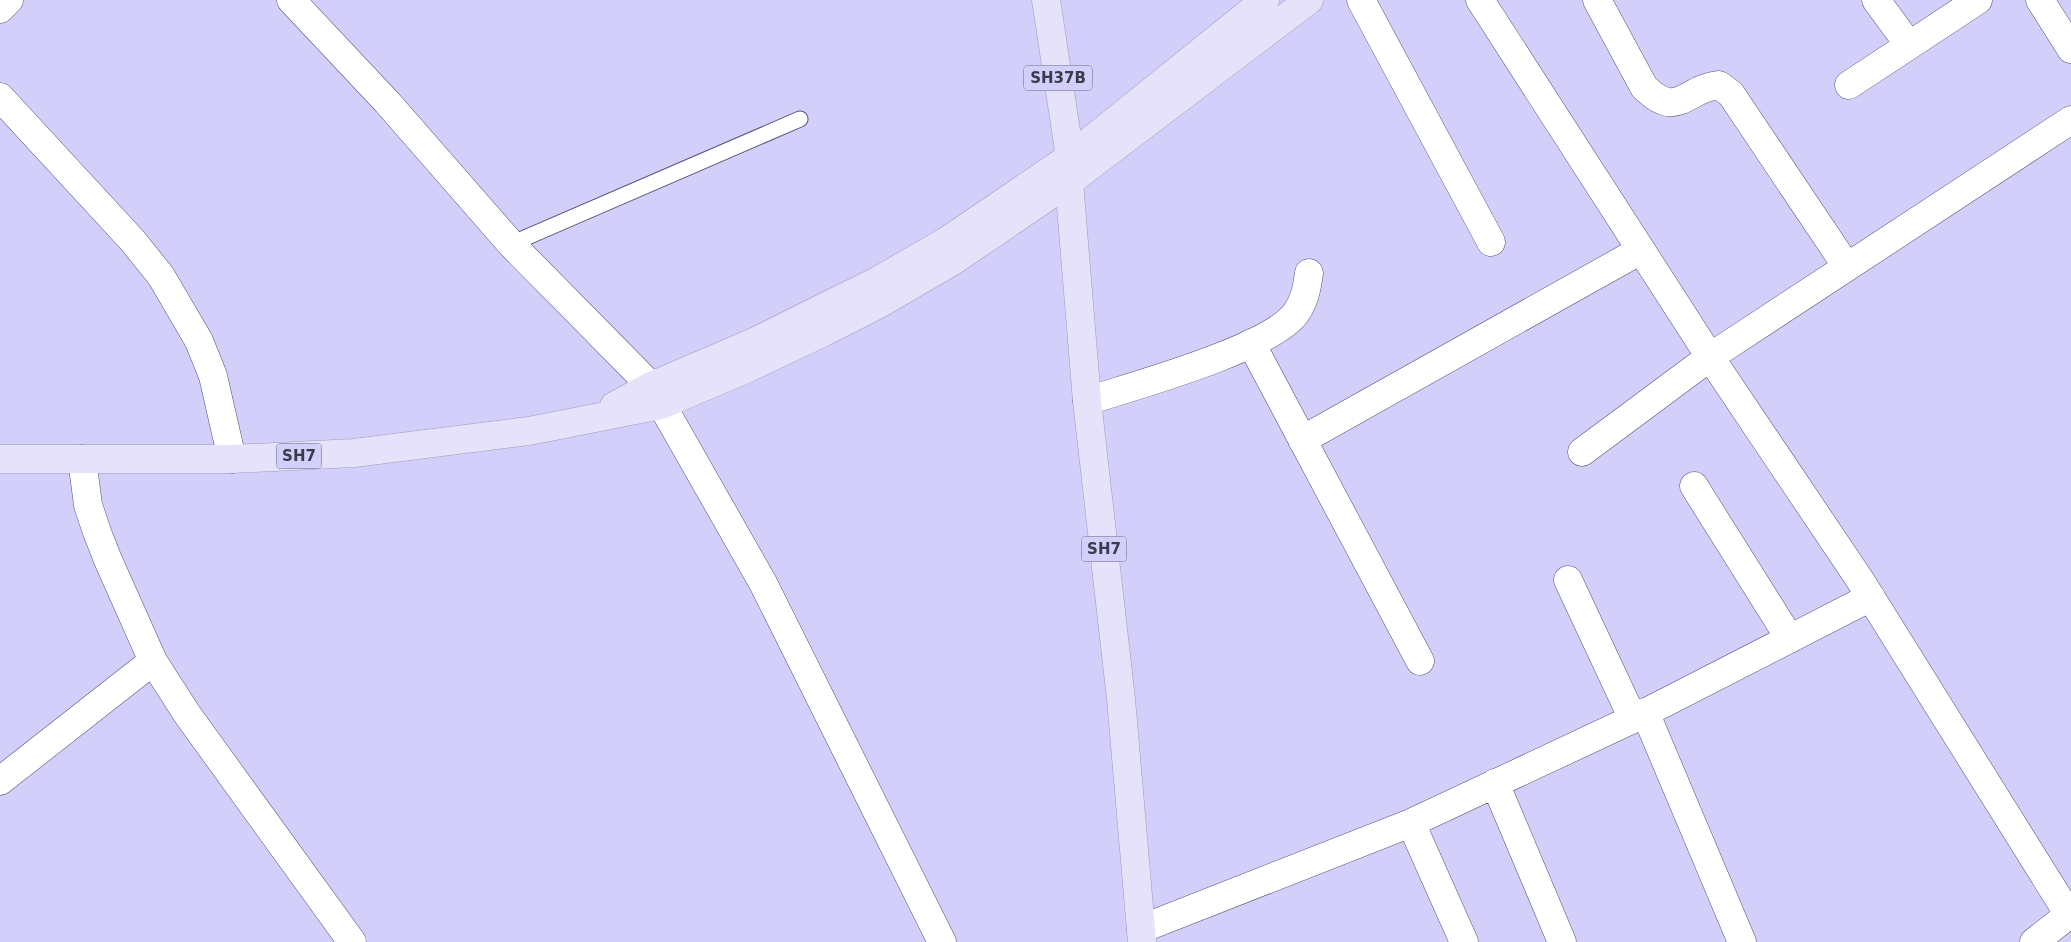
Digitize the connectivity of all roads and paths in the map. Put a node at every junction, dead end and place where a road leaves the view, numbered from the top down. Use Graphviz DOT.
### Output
graph roads {
  1 [pos="9,0"];
  2 [pos="291,0"];
  3 [pos="1046,0"];
  4 [pos="1265,0"];
  5 [pos="1309,0"];
  6 [pos="1361,0"];
  7 [pos="1480,0"];
  8 [pos="1597,0"];
  9 [pos="1876,0"];
  10 [pos="1978,0"];
  11 [pos="2040,0"];
  12 [pos="0,9"];
  13 [pos="1909,45"];
  14 [pos="2071,49"];
  15 [pos="1848,85"];
  16 [pos="0,97"];
  17 [pos="800,119"];
  18 [pos="2071,120"];
  19 [pos="1069,169"];
  20 [pos="1491,242"];
  21 [pos="511,244"];
  22 [pos="1641,250"];
  23 [pos="1847,267"];
  24 [pos="1309,273"];
  25 [pos="1251,343"];
  26 [pos="1710,357"];
  27 [pos="656,395"];
  28 [pos="1087,401"];
  29 [pos="1302,440"];
  30 [pos="1582,452"];
  31 [pos="0,459"];
  32 [pos="82,459"];
  33 [pos="232,459"];
  34 [pos="1694,486"];
  35 [pos="1568,580"];
  36 [pos="1871,596"];
  37 [pos="1790,639"];
  38 [pos="153,661"];
  39 [pos="1420,661"];
  40 [pos="1639,715"];
  41 [pos="0,780"];
  42 [pos="1495,783"];
  43 [pos="1411,822"];
  44 [pos="2070,914"];
  45 [pos="1141,935"];
  46 [pos="352,942"];
  47 [pos="942,942"];
  48 [pos="1464,942"];
  49 [pos="1562,942"];
  50 [pos="1742,942"];
  51 [pos="2034,942"];
  1 -- 12 [label="street"];
  2 -- 21 [label="street"];
  3 -- 19 [label="main road, SH37B"];
  4 -- 19 [label="main road"];
  5 -- 19 [label="main road"];
  6 -- 20 [label="street"];
  7 -- 22 [label="street"];
  8 -- 23 [label="street"];
  9 -- 13 [label="street"];
  10 -- 13 [label="street"];
  11 -- 14 [label="street"];
  13 -- 15 [label="street"];
  16 -- 33 [label="street"];
  17 -- 21 [label="lane"];
  18 -- 23 [label="street"];
  19 -- 27 [label="main road, SH7"];
  19 -- 28 [label="main road, SH7"];
  21 -- 27 [label="street"];
  22 -- 26 [label="street"];
  22 -- 29 [label="street"];
  23 -- 26 [label="street"];
  24 -- 25 [label="street"];
  25 -- 28 [label="street"];
  25 -- 29 [label="street"];
  26 -- 30 [label="street"];
  26 -- 36 [label="street"];
  27 -- 33 [label="main road, SH7"];
  27 -- 47 [label="street"];
  28 -- 45 [label="main road, SH7"];
  29 -- 39 [label="street"];
  31 -- 32 [label="main road, SH7"];
  32 -- 33 [label="main road, SH7"];
  32 -- 38 [label="street"];
  34 -- 37 [label="street"];
  35 -- 40 [label="street"];
  36 -- 37 [label="street"];
  36 -- 44 [label="street"];
  37 -- 40 [label="street"];
  38 -- 41 [label="street"];
  38 -- 46 [label="street"];
  40 -- 42 [label="street"];
  40 -- 50 [label="street"];
  42 -- 43 [label="street"];
  42 -- 49 [label="street"];
  43 -- 45 [label="street"];
  43 -- 48 [label="street"];
  44 -- 51 [label="street"];
}
